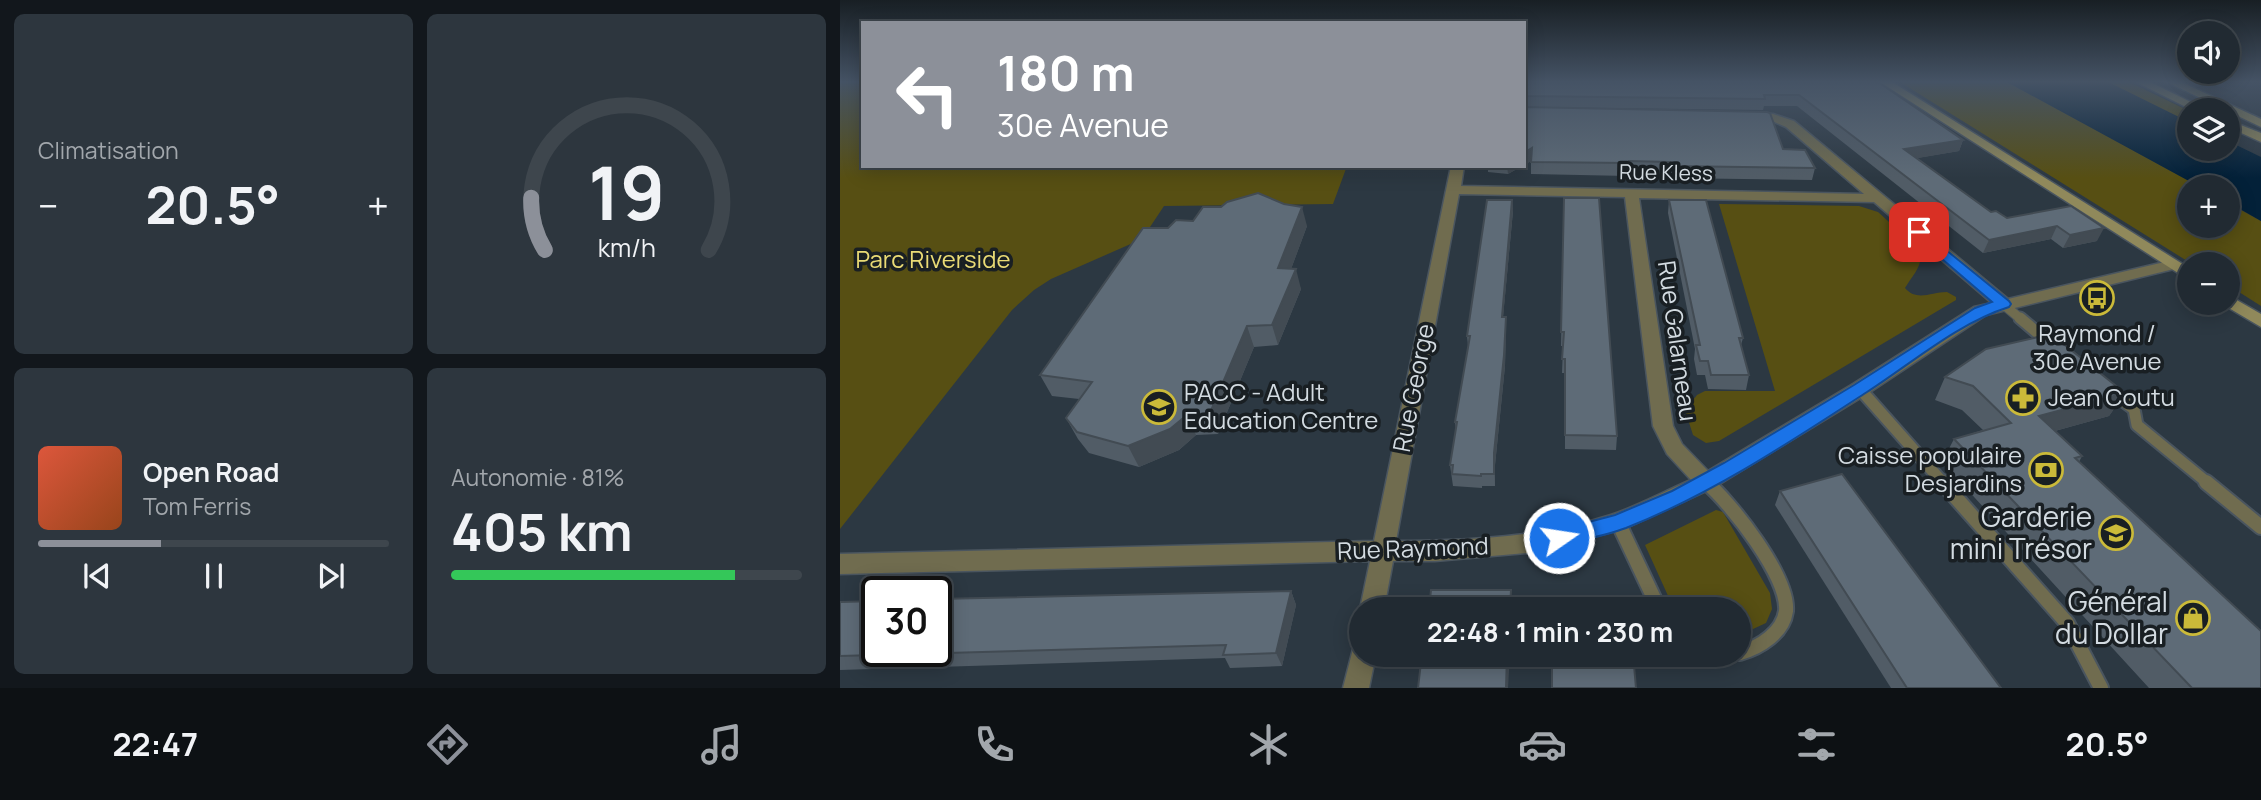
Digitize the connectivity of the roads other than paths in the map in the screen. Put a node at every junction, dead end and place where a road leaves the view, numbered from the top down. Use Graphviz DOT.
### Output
graph roads {
  1 [pos="1936,114"];
  2 [pos="1738,117"];
  3 [pos="2240,128"];
  4 [pos="2261,138"];
  5 [pos="1458,168"];
  6 [pos="1453,190"];
  7 [pos="1631,194"];
  8 [pos="1878,198"];
  9 [pos="2177,267"];
  10 [pos="2177,271"];
  11 [pos="2003,304"];
  12 [pos="2240,308"];
  13 [pos="2261,322"];
  14 [pos="2066,356"];
  15 [pos="2096,380"];
  16 [pos="1860,389"];
  17 [pos="1706,482"];
  18 [pos="1618,522"];
  19 [pos="2261,527"];
  20 [pos="1384,551"];
  21 [pos="840,565"];
  22 [pos="1374,597"];
  23 [pos="1653,597"];
  24 [pos="1751,649"];
  25 [pos="1360,667"];
  26 [pos="1356,688"];
  27 [pos="2101,688"];
  1 -- 9 [label="main road"];
  2 -- 8 [label="street"];
  3 -- 4 [label="main road"];
  5 -- 6 [label="street, Rue George"];
  6 -- 7 [label="street, Rue Kless"];
  6 -- 20 [label="street, Rue George"];
  7 -- 8 [label="street, Rue Kless"];
  7 -- 17 [label="street, Rue Galarneau"];
  8 -- 11 [label="street"];
  10 -- 11 [label="street, Rue Raymond"];
  11 -- 14 [label="lane"];
  11 -- 16 [label="street, Rue Raymond"];
  12 -- 13 [label="main road"];
  15 -- 19 [label="lane"];
  16 -- 17 [label="street, Rue Raymond"];
  16 -- 27 [label="lane"];
  17 -- 18 [label="street, Rue Raymond"];
  17 -- 24 [label="lane"];
  18 -- 20 [label="street, Rue Raymond"];
  18 -- 23 [label="lane"];
  20 -- 21 [label="street, Rue Raymond"];
  20 -- 22 [label="street, Rue George"];
  25 -- 26 [label="street"];
}
